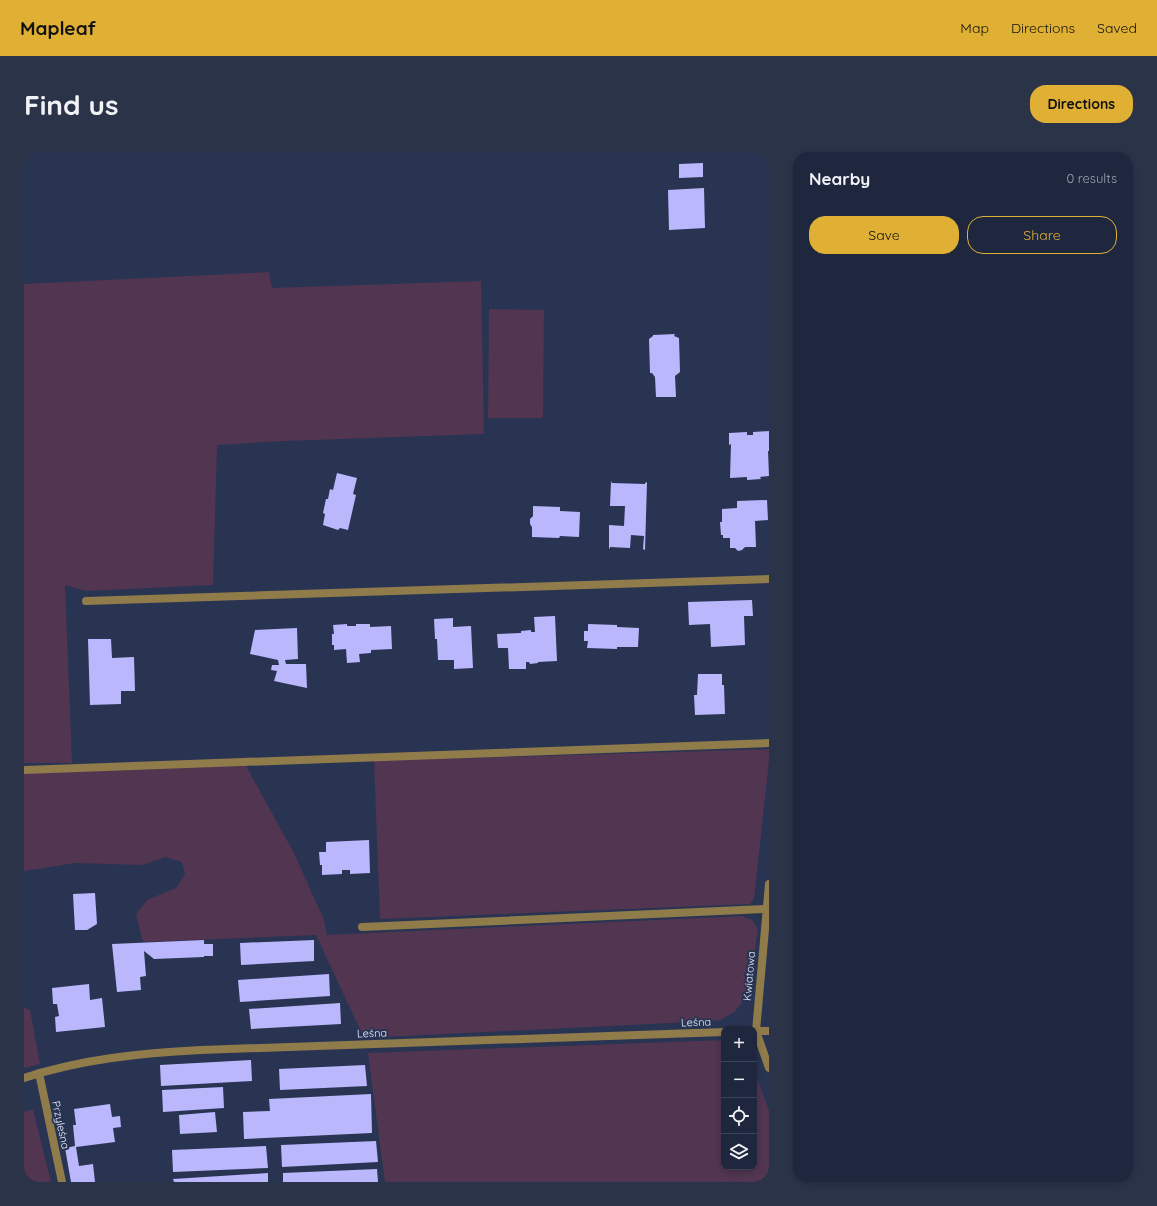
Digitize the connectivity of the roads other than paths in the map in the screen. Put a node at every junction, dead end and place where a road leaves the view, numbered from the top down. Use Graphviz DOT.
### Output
graph roads {
  1 [pos="769,579"];
  2 [pos="86,601"];
  3 [pos="769,743"];
  4 [pos="24,770"];
  5 [pos="769,884"];
  6 [pos="766,909"];
  7 [pos="362,926"];
  8 [pos="755,1026"];
  9 [pos="757,1031"];
  10 [pos="769,1031"];
  11 [pos="721,1032"];
  12 [pos="757,1036"];
  13 [pos="769,1068"];
  14 [pos="39,1073"];
  15 [pos="24,1078"];
  16 [pos="62,1182"];
  1 -- 2 [label="street"];
  3 -- 4 [label="street"];
  5 -- 6 [label="street, Kwiatowa"];
  6 -- 7 [label="street"];
  6 -- 8 [label="street, Kwiatowa"];
  9 -- 10 [label="street"];
  11 -- 14 [label="street, Leśna"];
  12 -- 13 [label="street, Kwiatowa"];
  14 -- 15 [label="street, Leśna"];
  14 -- 16 [label="street, Przyleśna"];
}
